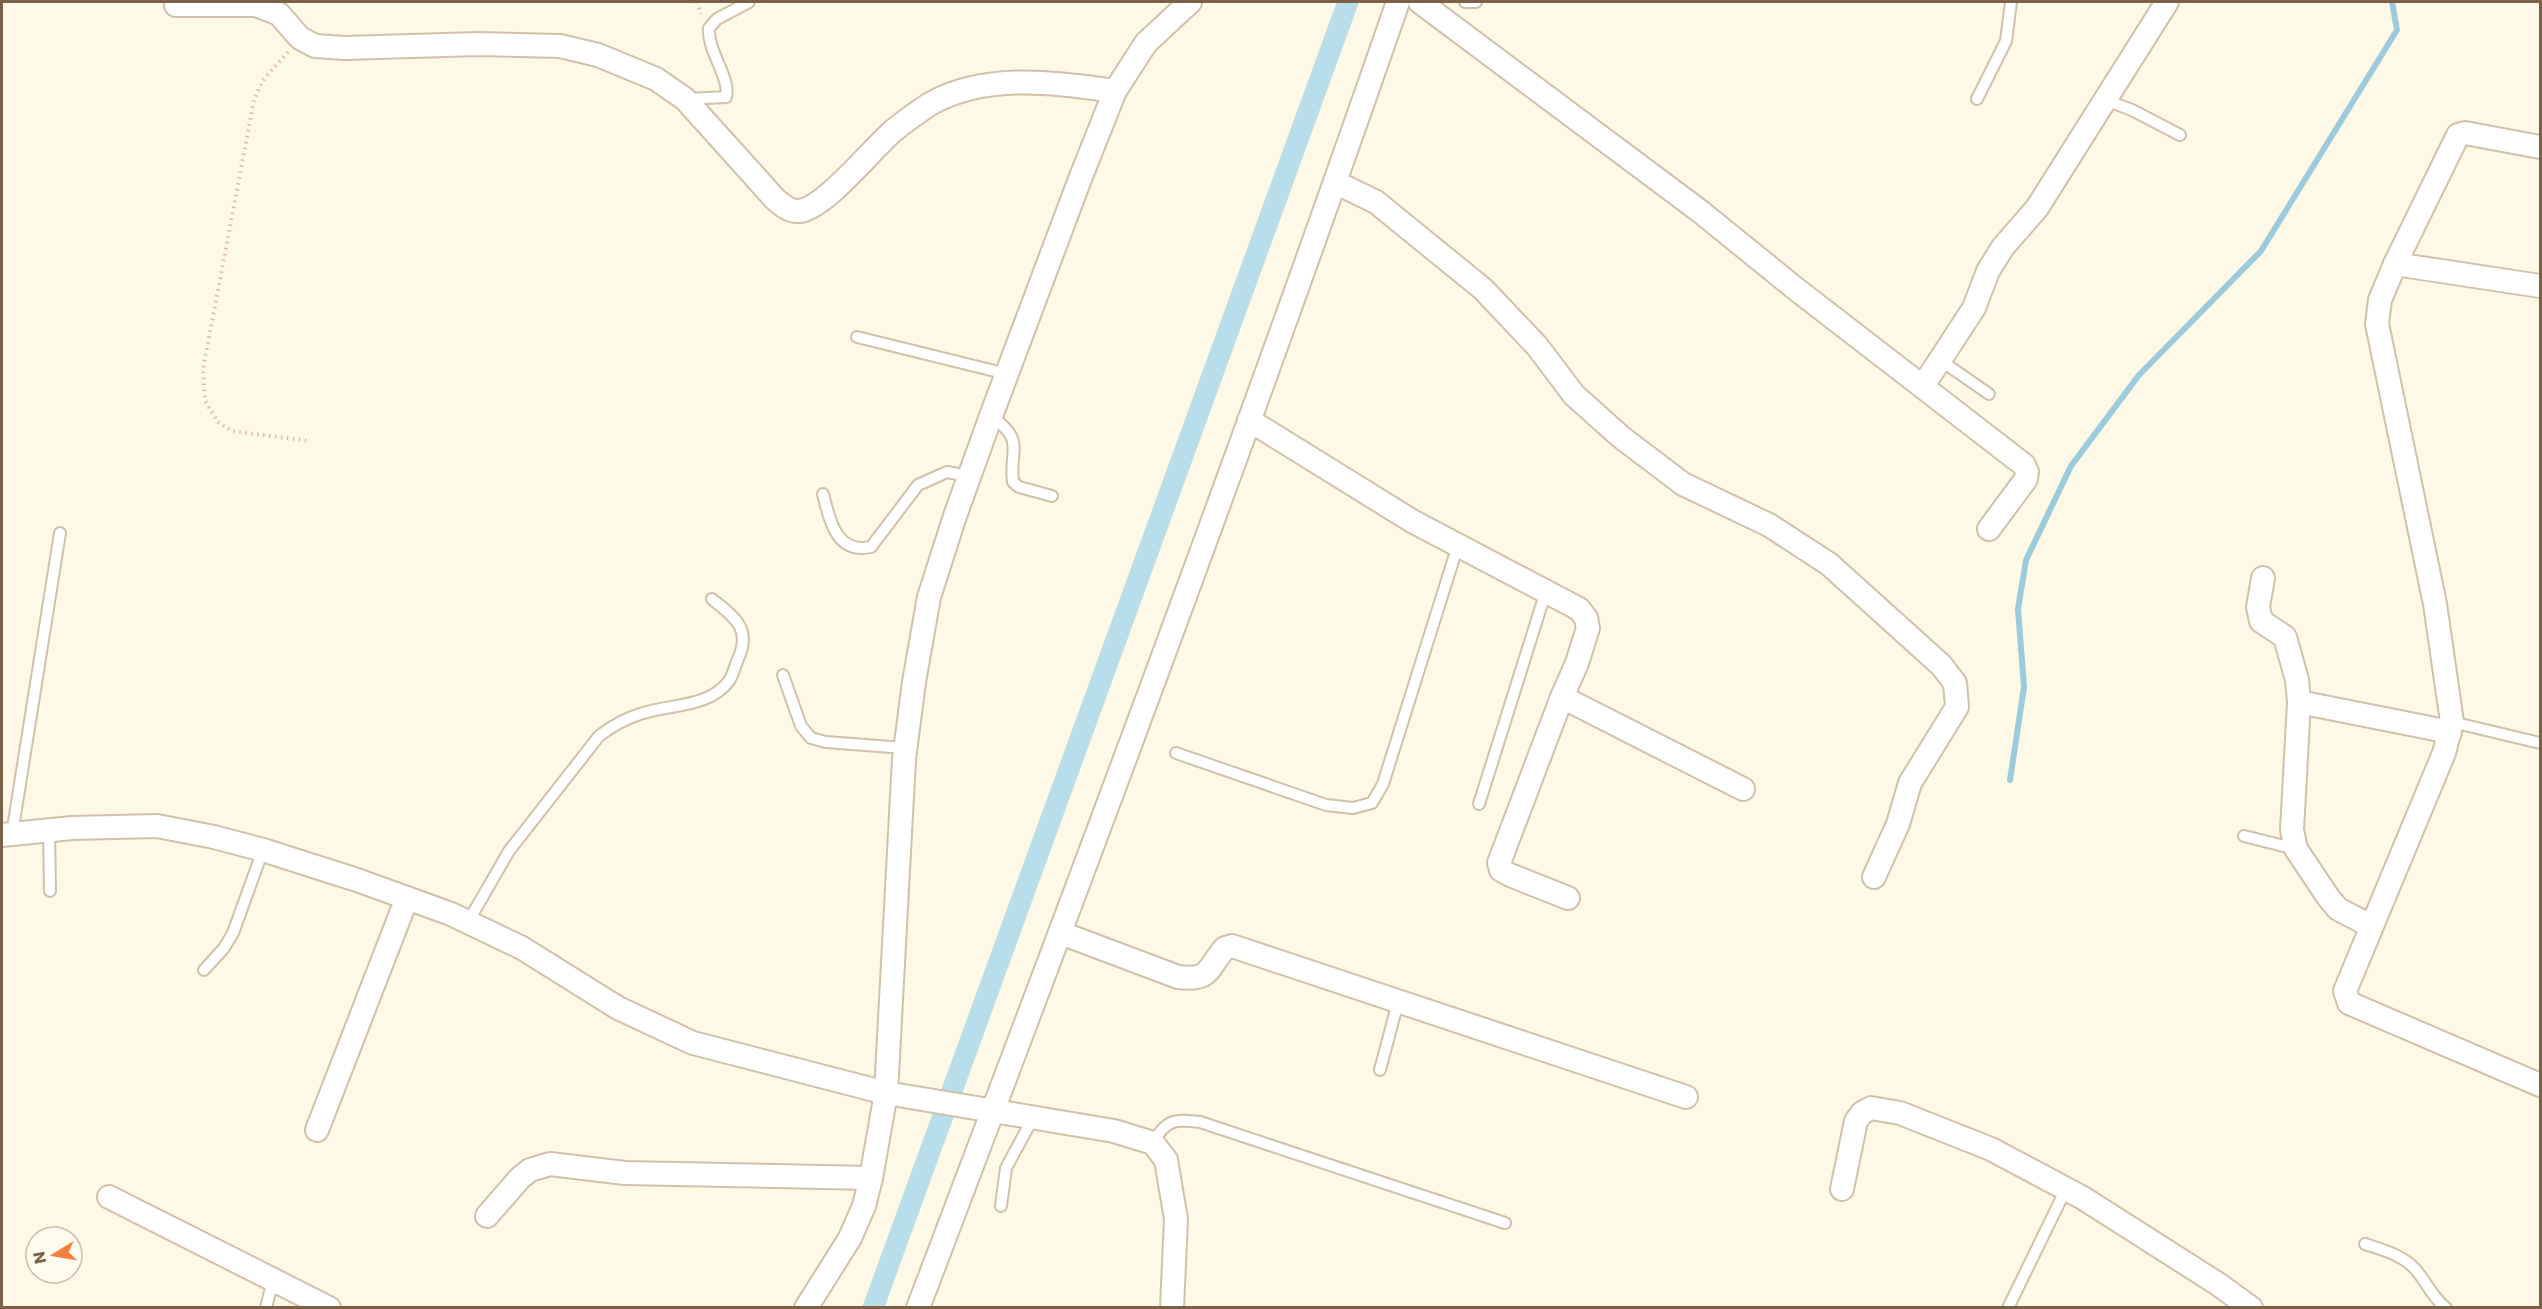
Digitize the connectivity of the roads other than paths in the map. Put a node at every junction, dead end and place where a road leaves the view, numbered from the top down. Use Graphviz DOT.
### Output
graph roads {
  1 [pos="750,2"];
  2 [pos="1190,2"];
  3 [pos="1398,2"];
  4 [pos="1466,2"];
  5 [pos="1476,2"];
  6 [pos="2011,2"];
  7 [pos="2167,2"];
  8 [pos="1428,3"];
  9 [pos="176,5"];
  10 [pos="1115,91"];
  11 [pos="685,99"];
  12 [pos="1977,99"];
  13 [pos="2105,100"];
  14 [pos="2180,135"];
  15 [pos="2541,147"];
  16 [pos="1335,182"];
  17 [pos="2395,264"];
  18 [pos="2541,286"];
  19 [pos="857,337"];
  20 [pos="1940,360"];
  21 [pos="1007,374"];
  22 [pos="1923,386"];
  23 [pos="1989,394"];
  24 [pos="991,416"];
  25 [pos="1249,420"];
  26 [pos="969,476"];
  27 [pos="823,494"];
  28 [pos="1052,496"];
  29 [pos="1989,529"];
  30 [pos="60,533"];
  31 [pos="1458,545"];
  32 [pos="2263,578"];
  33 [pos="1546,591"];
  34 [pos="712,598"];
  35 [pos="783,675"];
  36 [pos="1562,697"];
  37 [pos="2299,702"];
  38 [pos="2451,727"];
  39 [pos="2541,743"];
  40 [pos="905,748"];
  41 [pos="1176,753"];
  42 [pos="1743,789"];
  43 [pos="1479,804"];
  44 [pos="49,830"];
  45 [pos="7,834"];
  46 [pos="2244,836"];
  47 [pos="2296,849"];
  48 [pos="262,850"];
  49 [pos="1874,877"];
  50 [pos="50,891"];
  51 [pos="407,898"];
  52 [pos="1568,898"];
  53 [pos="468,922"];
  54 [pos="2372,926"];
  55 [pos="1060,933"];
  56 [pos="204,970"];
  57 [pos="1398,1002"];
  58 [pos="1380,1070"];
  59 [pos="2541,1085"];
  60 [pos="886,1093"];
  61 [pos="1686,1097"];
  62 [pos="993,1112"];
  63 [pos="1033,1118"];
  64 [pos="317,1130"];
  65 [pos="1153,1143"];
  66 [pos="871,1178"];
  67 [pos="1842,1189"];
  68 [pos="2066,1189"];
  69 [pos="109,1197"];
  70 [pos="1001,1206"];
  71 [pos="487,1216"];
  72 [pos="1504,1223"];
  73 [pos="2365,1244"];
  74 [pos="273,1280"];
  75 [pos="266,1308"];
  76 [pos="330,1308"];
  77 [pos="806,1308"];
  78 [pos="918,1308"];
  79 [pos="1172,1308"];
  80 [pos="2008,1308"];
  81 [pos="2251,1308"];
  82 [pos="2446,1308"];
  1 -- 11 [label="lane"];
  2 -- 10 [label="street"];
  3 -- 16 [label="street"];
  4 -- 5 [label="lane"];
  6 -- 12 [label="lane"];
  7 -- 13 [label="street"];
  8 -- 22 [label="street"];
  9 -- 11 [label="street"];
  10 -- 11 [label="street"];
  10 -- 21 [label="street"];
  13 -- 14 [label="lane"];
  13 -- 20 [label="street"];
  15 -- 17 [label="street"];
  16 -- 25 [label="street"];
  16 -- 49 [label="street"];
  17 -- 18 [label="street"];
  17 -- 38 [label="street"];
  19 -- 21 [label="lane"];
  20 -- 22 [label="street"];
  20 -- 23 [label="lane"];
  21 -- 24 [label="street"];
  22 -- 29 [label="street"];
  24 -- 26 [label="street"];
  24 -- 28 [label="lane"];
  25 -- 31 [label="street"];
  25 -- 55 [label="street"];
  26 -- 27 [label="lane"];
  26 -- 40 [label="street"];
  30 -- 45 [label="lane"];
  31 -- 33 [label="street"];
  31 -- 41 [label="lane"];
  32 -- 37 [label="street"];
  33 -- 36 [label="street"];
  33 -- 43 [label="lane"];
  34 -- 53 [label="lane"];
  35 -- 40 [label="lane"];
  36 -- 42 [label="street"];
  36 -- 52 [label="street"];
  37 -- 38 [label="street"];
  37 -- 47 [label="street"];
  38 -- 39 [label="lane"];
  38 -- 54 [label="street"];
  40 -- 60 [label="street"];
  44 -- 45 [label="street"];
  44 -- 48 [label="street"];
  44 -- 50 [label="lane"];
  46 -- 47 [label="lane"];
  47 -- 54 [label="street"];
  48 -- 51 [label="street"];
  48 -- 56 [label="lane"];
  51 -- 53 [label="street"];
  51 -- 64 [label="street"];
  53 -- 60 [label="street"];
  54 -- 59 [label="street"];
  55 -- 57 [label="street"];
  55 -- 62 [label="street"];
  57 -- 58 [label="lane"];
  57 -- 61 [label="street"];
  60 -- 62 [label="street"];
  60 -- 66 [label="street"];
  62 -- 63 [label="street"];
  62 -- 78 [label="street"];
  63 -- 65 [label="street"];
  63 -- 70 [label="lane"];
  65 -- 72 [label="lane"];
  65 -- 79 [label="street"];
  66 -- 71 [label="street"];
  66 -- 77 [label="street"];
  67 -- 68 [label="street"];
  68 -- 80 [label="lane"];
  68 -- 81 [label="street"];
  69 -- 74 [label="street"];
  73 -- 82 [label="lane"];
  74 -- 75 [label="lane"];
  74 -- 76 [label="street"];
}
